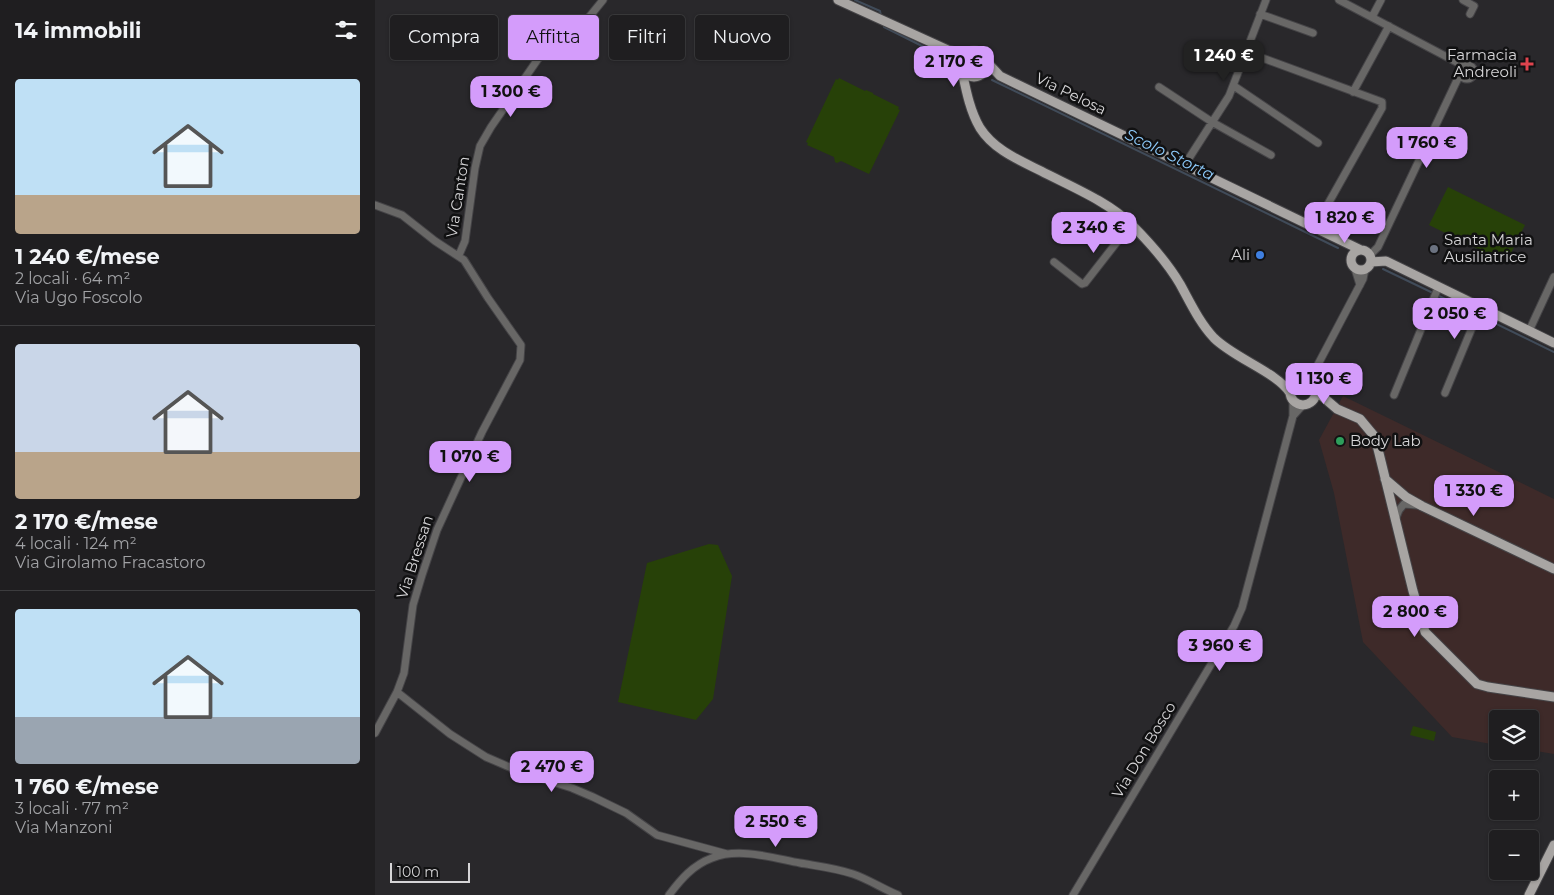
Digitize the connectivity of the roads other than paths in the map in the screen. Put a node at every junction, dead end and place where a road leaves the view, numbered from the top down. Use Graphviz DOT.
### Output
graph roads {
  1 [pos="603,0"];
  2 [pos="838,0"];
  3 [pos="1266,0"];
  4 [pos="1339,0"];
  5 [pos="1381,0"];
  6 [pos="1463,0"];
  7 [pos="1261,14"];
  8 [pos="1470,14"];
  9 [pos="1372,17"];
  10 [pos="1389,26"];
  11 [pos="1313,33"];
  12 [pos="1246,52"];
  13 [pos="962,62"];
  14 [pos="987,62"];
  15 [pos="1464,66"];
  16 [pos="1460,74"];
  17 [pos="979,76"];
  18 [pos="1000,76"];
  19 [pos="1466,80"];
  20 [pos="1456,82"];
  21 [pos="1159,86"];
  22 [pos="1234,86"];
  23 [pos="1353,92"];
  24 [pos="969,98"];
  25 [pos="1212,122"];
  26 [pos="1318,143"];
  27 [pos="1271,155"];
  28 [pos="1184,166"];
  29 [pos="375,204"];
  30 [pos="1131,224"];
  31 [pos="1315,227"];
  32 [pos="1346,242"];
  33 [pos="1378,247"];
  34 [pos="1361,250"];
  35 [pos="459,256"];
  36 [pos="1351,256"];
  37 [pos="1386,261"];
  38 [pos="1054,262"];
  39 [pos="1369,262"];
  40 [pos="1355,269"];
  41 [pos="1554,277"];
  42 [pos="1360,285"];
  43 [pos="1435,294"];
  44 [pos="1529,331"];
  45 [pos="1554,343"];
  46 [pos="1315,370"];
  47 [pos="1299,380"];
  48 [pos="1280,381"];
  49 [pos="1315,387"];
  50 [pos="1445,393"];
  51 [pos="1394,395"];
  52 [pos="1291,397"];
  53 [pos="1308,403"];
  54 [pos="1332,405"];
  55 [pos="1293,416"];
  56 [pos="1385,479"];
  57 [pos="1422,506"];
  58 [pos="1395,520"];
  59 [pos="1554,569"];
  60 [pos="397,692"];
  61 [pos="1554,697"];
  62 [pos="375,733"];
  63 [pos="1554,845"];
  64 [pos="727,854"];
  65 [pos="669,895"];
  66 [pos="898,895"];
  67 [pos="1073,895"];
  68 [pos="1529,895"];
  1 -- 35 [label="street, Via Canton"];
  2 -- 13 [label="main road, Via Pelosa"];
  3 -- 7 [label="street"];
  4 -- 9 [label="street"];
  5 -- 9 [label="street"];
  6 -- 8 [label="street"];
  7 -- 11 [label="street"];
  7 -- 12 [label="street"];
  9 -- 10 [label="street"];
  10 -- 15 [label="street"];
  10 -- 23 [label="street"];
  12 -- 22 [label="street"];
  12 -- 23 [label="street"];
  13 -- 14 [label="main road, Via Pelosa"];
  13 -- 17 [label="main road, Via Pelosa"];
  13 -- 24 [label="main road"];
  14 -- 17 [label="main road"];
  14 -- 18 [label="main road, Via Pelosa"];
  15 -- 16 [label="street"];
  15 -- 19 [label="street"];
  16 -- 19 [label="street"];
  16 -- 20 [label="street"];
  17 -- 18 [label="main road, Via Pelosa"];
  17 -- 24 [label="main road"];
  18 -- 28 [label="main road, Via Pelosa"];
  19 -- 20 [label="street"];
  20 -- 33 [label="street"];
  21 -- 25 [label="street"];
  22 -- 25 [label="street"];
  22 -- 26 [label="street"];
  23 -- 31 [label="street"];
  24 -- 30 [label="main road"];
  25 -- 27 [label="street"];
  25 -- 28 [label="street"];
  28 -- 31 [label="main road, Via Pelosa"];
  29 -- 35 [label="street, Via Canton"];
  30 -- 38 [label="street"];
  30 -- 48 [label="main road"];
  31 -- 32 [label="main road, Via Pelosa"];
  32 -- 34 [label="main road, Via Pelosa"];
  32 -- 36 [label="main road"];
  33 -- 37 [label="street"];
  33 -- 39 [label="street"];
  34 -- 36 [label="main road"];
  34 -- 39 [label="main road"];
  35 -- 60 [label="street, Via Bressan"];
  36 -- 40 [label="main road"];
  37 -- 39 [label="main road"];
  37 -- 43 [label="main road"];
  39 -- 40 [label="main road"];
  39 -- 42 [label="street, Via Don Bosco"];
  40 -- 42 [label="street"];
  41 -- 44 [label="street"];
  42 -- 46 [label="street, Via Don Bosco"];
  43 -- 44 [label="main road"];
  43 -- 50 [label="street"];
  43 -- 51 [label="street"];
  44 -- 45 [label="main road"];
  46 -- 47 [label="street, Via Don Bosco"];
  46 -- 49 [label="street, Via Don Bosco"];
  47 -- 48 [label="main road"];
  47 -- 49 [label="main road"];
  47 -- 52 [label="main road, Via Don Bosco"];
  48 -- 52 [label="main road"];
  49 -- 53 [label="main road, Via Don Bosco"];
  49 -- 54 [label="main road"];
  52 -- 53 [label="main road"];
  52 -- 55 [label="street, Via Don Bosco"];
  53 -- 54 [label="main road"];
  53 -- 55 [label="street, Via Don Bosco"];
  54 -- 56 [label="main road"];
  55 -- 67 [label="street, Via Don Bosco"];
  56 -- 57 [label="main road"];
  56 -- 58 [label="main road"];
  57 -- 58 [label="street"];
  57 -- 59 [label="main road"];
  58 -- 61 [label="main road"];
  60 -- 62 [label="street, Via Bressan"];
  60 -- 64 [label="street"];
  63 -- 68 [label="main road"];
  64 -- 65 [label="street"];
  64 -- 66 [label="street"];
}
